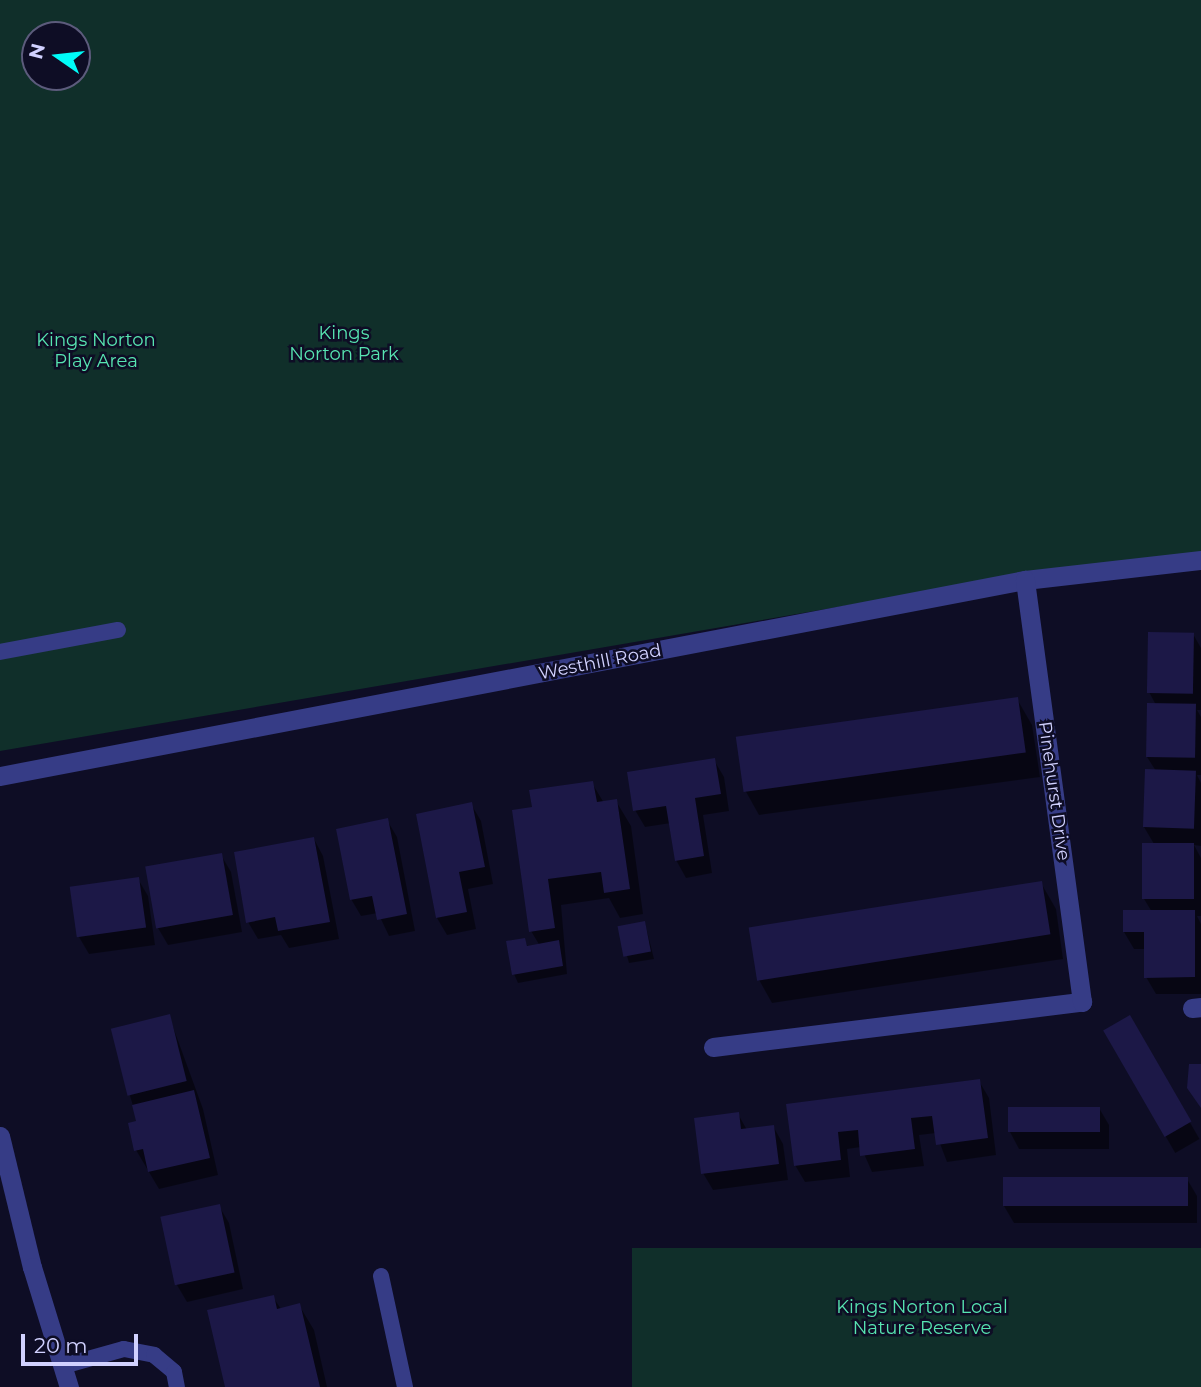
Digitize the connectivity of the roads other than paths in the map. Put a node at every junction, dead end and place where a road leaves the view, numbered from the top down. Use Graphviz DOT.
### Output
graph roads {
  1 [pos="1201,560"];
  2 [pos="1025,580"];
  3 [pos="118,630"];
  4 [pos="0,652"];
  5 [pos="0,776"];
  6 [pos="713,1047"];
  7 [pos="0,1136"];
  8 [pos="381,1276"];
  9 [pos="63,1366"];
  10 [pos="69,1387"];
  11 [pos="177,1387"];
  12 [pos="405,1387"];
  1 -- 2 [label="street, Westhill Road"];
  2 -- 5 [label="street, Westhill Road"];
  2 -- 6 [label="street, Pinehurst Drive"];
  3 -- 4 [label="lane"];
  7 -- 9 [label="street"];
  8 -- 12 [label="lane"];
  9 -- 10 [label="street"];
  9 -- 11 [label="lane"];
}
